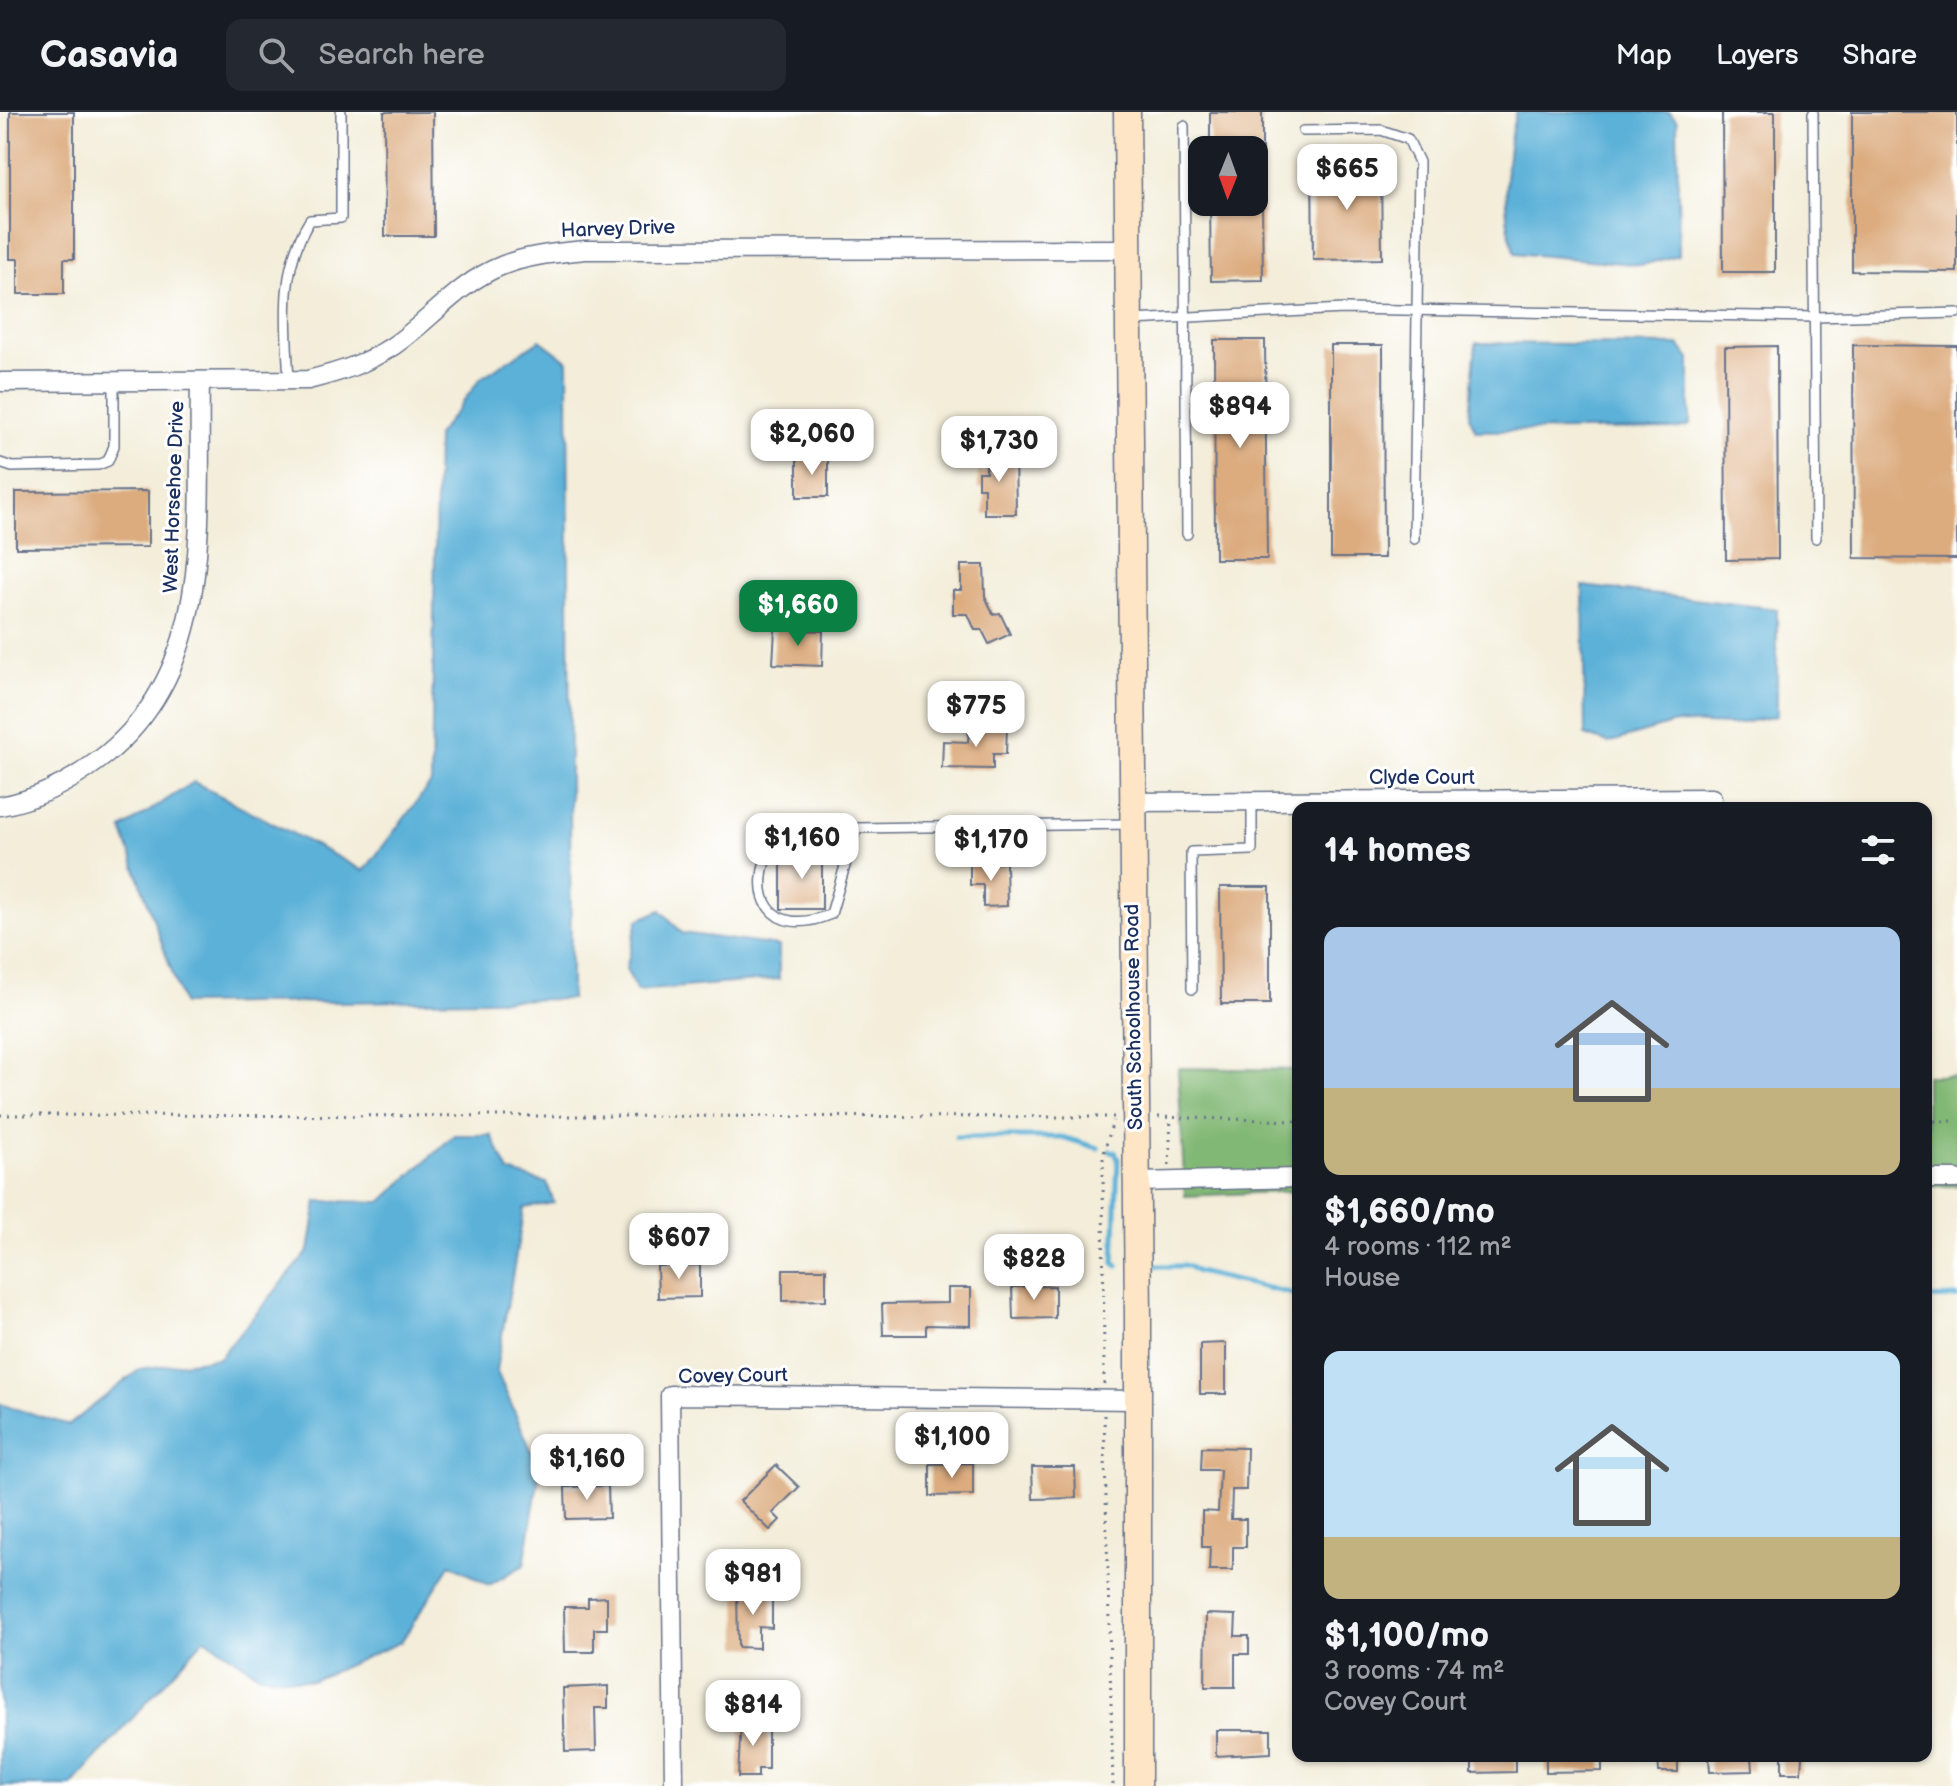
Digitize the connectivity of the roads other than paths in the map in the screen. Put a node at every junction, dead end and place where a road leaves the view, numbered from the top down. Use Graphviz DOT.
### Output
graph roads {
  1 [pos="341,112"];
  2 [pos="1127,112"];
  3 [pos="1813,113"];
  4 [pos="1184,126"];
  5 [pos="1303,131"];
  6 [pos="1129,249"];
  7 [pos="1416,310"];
  8 [pos="1957,313"];
  9 [pos="1184,317"];
  10 [pos="1816,317"];
  11 [pos="1129,320"];
  12 [pos="289,380"];
  13 [pos="114,381"];
  14 [pos="200,381"];
  15 [pos="0,382"];
  16 [pos="0,463"];
  17 [pos="1187,534"];
  18 [pos="1816,538"];
  19 [pos="1414,539"];
  20 [pos="1712,798"];
  21 [pos="1252,801"];
  22 [pos="0,806"];
  23 [pos="1132,813"];
  24 [pos="856,828"];
  25 [pos="1192,989"];
  26 [pos="1292,1178"];
  27 [pos="1932,1179"];
  28 [pos="1957,1179"];
  29 [pos="1137,1182"];
  30 [pos="1136,1400"];
  31 [pos="674,1786"];
  32 [pos="1138,1786"];
  1 -- 12 [label="lane"];
  2 -- 6 [label="street, South Schoolhouse Road"];
  3 -- 10 [label="lane"];
  4 -- 9 [label="lane"];
  5 -- 7 [label="lane"];
  6 -- 11 [label="street, South Schoolhouse Road"];
  6 -- 12 [label="street, Harvey Drive"];
  7 -- 9 [label="lane"];
  7 -- 10 [label="lane"];
  7 -- 19 [label="lane"];
  8 -- 10 [label="lane"];
  9 -- 11 [label="lane"];
  9 -- 17 [label="lane"];
  10 -- 18 [label="lane"];
  11 -- 23 [label="street, South Schoolhouse Road"];
  12 -- 14 [label="street, Harvey Drive"];
  13 -- 14 [label="street, Harvey Drive"];
  13 -- 15 [label="street, Harvey Drive"];
  13 -- 16 [label="lane"];
  14 -- 22 [label="street, West Horsehoe Drive"];
  20 -- 21 [label="street, Clyde Court"];
  21 -- 23 [label="street, Clyde Court"];
  21 -- 25 [label="lane"];
  23 -- 24 [label="lane"];
  23 -- 29 [label="street, South Schoolhouse Road"];
  24 -- 24 [label="lane"];
  26 -- 29 [label="street"];
  27 -- 28 [label="street"];
  29 -- 30 [label="street, South Schoolhouse Road"];
  30 -- 31 [label="street, Covey Court"];
  30 -- 32 [label="street, South Schoolhouse Road"];
}
